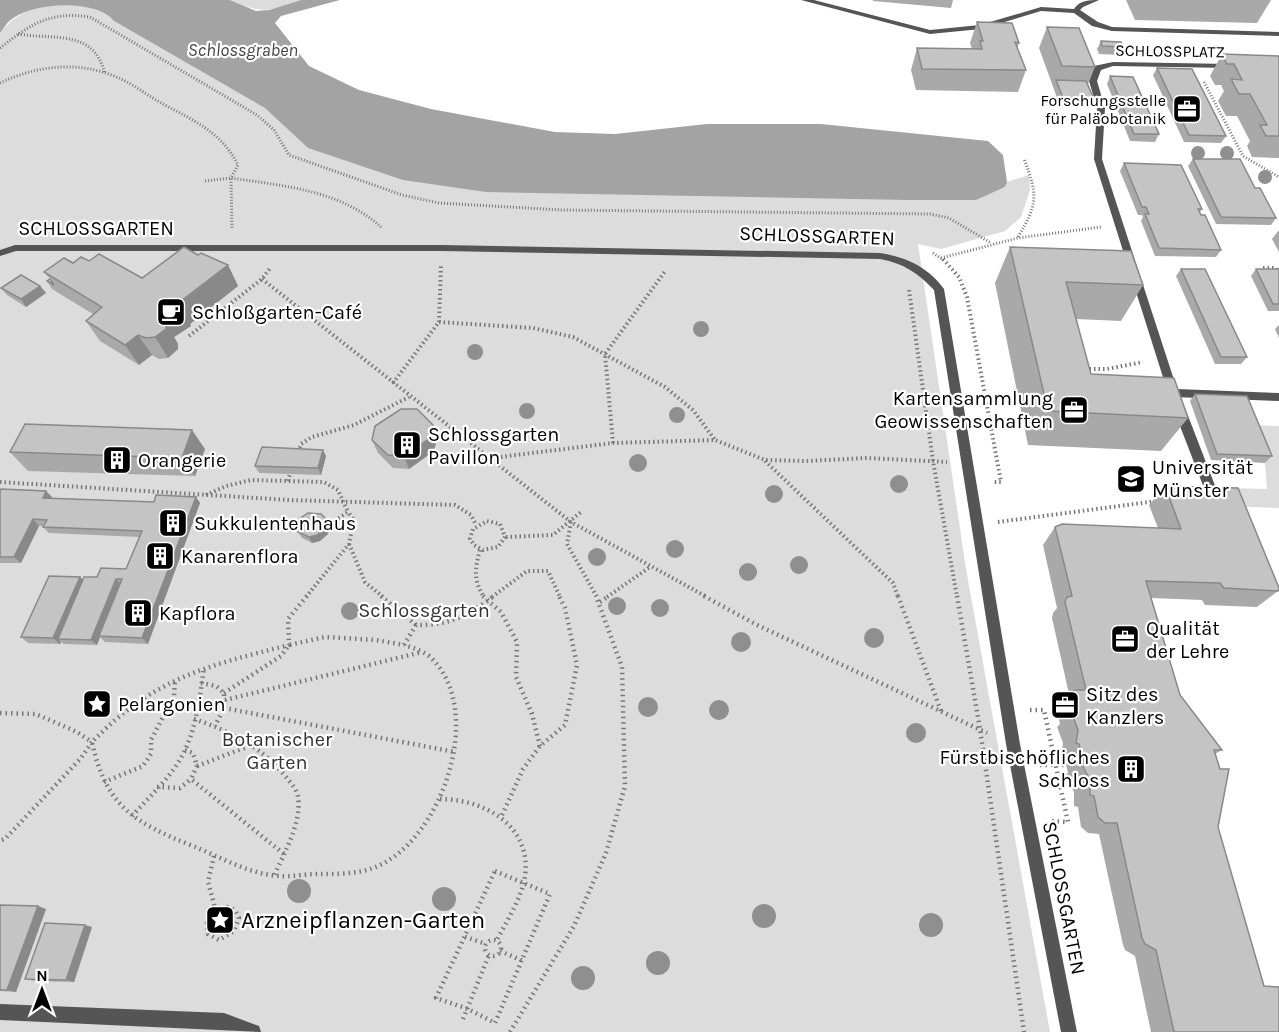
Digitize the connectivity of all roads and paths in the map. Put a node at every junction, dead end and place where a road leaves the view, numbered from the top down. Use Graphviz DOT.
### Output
graph roads {
  1 [pos="805,0"];
  2 [pos="1095,0"];
  3 [pos="1076,10"];
  4 [pos="18,34"];
  5 [pos="1279,34"];
  6 [pos="0,48"];
  7 [pos="1194,65"];
  8 [pos="1237,67"];
  9 [pos="105,74"];
  10 [pos="0,83"];
  11 [pos="1024,159"];
  12 [pos="1279,177"];
  13 [pos="231,178"];
  14 [pos="205,181"];
  15 [pos="1082,229"];
  16 [pos="232,232"];
  17 [pos="374,232"];
  18 [pos="1018,238"];
  19 [pos="991,243"];
  20 [pos="442,248"];
  21 [pos="927,251"];
  22 [pos="679,252"];
  23 [pos="0,253"];
  24 [pos="941,258"];
  25 [pos="1263,268"];
  26 [pos="921,269"];
  27 [pos="1279,273"];
  28 [pos="908,287"];
  29 [pos="438,322"];
  30 [pos="189,336"];
  31 [pos="605,354"];
  32 [pos="1164,360"];
  33 [pos="1076,369"];
  34 [pos="393,383"];
  35 [pos="1173,393"];
  36 [pos="410,397"];
  37 [pos="1279,397"];
  38 [pos="715,440"];
  39 [pos="613,443"];
  40 [pos="296,455"];
  41 [pos="491,458"];
  42 [pos="765,460"];
  43 [pos="933,461"];
  44 [pos="967,464"];
  45 [pos="290,474"];
  46 [pos="0,482"];
  47 [pos="288,482"];
  48 [pos="970,482"];
  49 [pos="206,495"];
  50 [pos="345,501"];
  51 [pos="1159,501"];
  52 [pos="1225,506"];
  53 [pos="348,512"];
  54 [pos="581,512"];
  55 [pos="572,522"];
  56 [pos="329,525"];
  57 [pos="476,525"];
  58 [pos="976,525"];
  59 [pos="505,537"];
  60 [pos="349,544"];
  61 [pos="480,550"];
  62 [pos="650,567"];
  63 [pos="486,600"];
  64 [pos="600,602"];
  65 [pos="416,625"];
  66 [pos="289,645"];
  67 [pos="404,645"];
  68 [pos="423,652"];
  69 [pos="204,666"];
  70 [pos="175,679"];
  71 [pos="201,683"];
  72 [pos="224,693"];
  73 [pos="225,700"];
  74 [pos="224,708"];
  75 [pos="1044,710"];
  76 [pos="942,711"];
  77 [pos="0,714"];
  78 [pos="194,719"];
  79 [pos="215,726"];
  80 [pos="980,729"];
  81 [pos="92,742"];
  82 [pos="1013,744"];
  83 [pos="253,745"];
  84 [pos="540,746"];
  85 [pos="185,750"];
  86 [pos="455,752"];
  87 [pos="1046,765"];
  88 [pos="1055,765"];
  89 [pos="1066,765"];
  90 [pos="197,766"];
  91 [pos="191,779"];
  92 [pos="104,782"];
  93 [pos="157,787"];
  94 [pos="440,799"];
  95 [pos="502,815"];
  96 [pos="132,816"];
  97 [pos="1068,822"];
  98 [pos="0,841"];
  99 [pos="284,854"];
  100 [pos="214,856"];
  101 [pos="274,876"];
  102 [pos="523,882"];
  103 [pos="216,911"];
  104 [pos="465,937"];
  105 [pos="497,940"];
  106 [pos="486,944"];
  107 [pos="500,951"];
  108 [pos="489,955"];
  109 [pos="523,961"];
  110 [pos="468,1009"];
  111 [pos="0,1012"];
  112 [pos="463,1019"];
  113 [pos="253,1032"];
  114 [pos="510,1032"];
  115 [pos="1024,1032"];
  116 [pos="1069,1032"];
  1 -- 3 [label="lane"];
  2 -- 3 [label="lane"];
  3 -- 5 [label="lane"];
  4 -- 6 [label="path"];
  4 -- 9 [label="path"];
  4 -- 19 [label="path"];
  7 -- 8 [label="lane, SCHLOSSPLATZ"];
  7 -- 12 [label="path"];
  7 -- 32 [label="lane, SCHLOSSPLATZ"];
  9 -- 10 [label="path"];
  9 -- 13 [label="path"];
  11 -- 18 [label="path"];
  13 -- 14 [label="path"];
  13 -- 16 [label="path"];
  13 -- 17 [label="path"];
  15 -- 18 [label="path"];
  18 -- 19 [label="path"];
  19 -- 24 [label="path"];
  20 -- 22 [label="lane, SCHLOSSGARTEN"];
  20 -- 23 [label="lane, SCHLOSSGARTEN"];
  20 -- 29 [label="path"];
  21 -- 24 [label="path"];
  22 -- 26 [label="lane, SCHLOSSGARTEN"];
  22 -- 31 [label="path"];
  24 -- 26 [label="path"];
  24 -- 48 [label="path"];
  25 -- 27 [label="path"];
  26 -- 44 [label="lane, SCHLOSSGARTEN"];
  28 -- 43 [label="path"];
  29 -- 31 [label="path"];
  29 -- 34 [label="path"];
  30 -- 34 [label="path"];
  31 -- 38 [label="path"];
  31 -- 39 [label="path"];
  32 -- 33 [label="path"];
  32 -- 35 [label="lane, SCHLOSSPLATZ"];
  34 -- 36 [label="path"];
  35 -- 37 [label="lane"];
  35 -- 52 [label="lane, SCHLOSSPLATZ"];
  36 -- 40 [label="path"];
  36 -- 41 [label="path"];
  38 -- 39 [label="path"];
  38 -- 42 [label="path"];
  39 -- 41 [label="path"];
  41 -- 55 [label="path"];
  42 -- 43 [label="path"];
  42 -- 76 [label="path"];
  43 -- 44 [label="path"];
  43 -- 80 [label="path"];
  44 -- 48 [label="lane, SCHLOSSGARTEN"];
  45 -- 47 [label="path"];
  46 -- 49 [label="path"];
  47 -- 49 [label="path"];
  47 -- 50 [label="path"];
  48 -- 58 [label="lane, SCHLOSSGARTEN"];
  49 -- 50 [label="path"];
  50 -- 53 [label="path"];
  50 -- 57 [label="path"];
  51 -- 58 [label="path"];
  53 -- 56 [label="path"];
  53 -- 60 [label="path"];
  54 -- 55 [label="path"];
  55 -- 59 [label="path"];
  55 -- 62 [label="path"];
  55 -- 64 [label="path"];
  57 -- 59 [label="path"];
  57 -- 61 [label="path"];
  58 -- 82 [label="lane, SCHLOSSGARTEN"];
  59 -- 61 [label="path"];
  60 -- 65 [label="path"];
  60 -- 66 [label="path"];
  61 -- 63 [label="path"];
  62 -- 64 [label="path"];
  62 -- 76 [label="path"];
  63 -- 65 [label="path"];
  63 -- 84 [label="path"];
  63 -- 84 [label="path"];
  64 -- 114 [label="path"];
  65 -- 67 [label="path"];
  66 -- 67 [label="path"];
  66 -- 69 [label="path"];
  66 -- 72 [label="path"];
  67 -- 68 [label="path"];
  68 -- 73 [label="path"];
  68 -- 86 [label="path"];
  69 -- 70 [label="path"];
  69 -- 71 [label="path"];
  70 -- 81 [label="path"];
  70 -- 92 [label="path"];
  71 -- 72 [label="path"];
  71 -- 78 [label="path"];
  72 -- 73 [label="path"];
  73 -- 74 [label="path"];
  74 -- 79 [label="path"];
  74 -- 86 [label="path"];
  75 -- 88 [label="path"];
  76 -- 80 [label="path"];
  77 -- 81 [label="path"];
  78 -- 79 [label="path"];
  78 -- 85 [label="path"];
  79 -- 83 [label="path"];
  80 -- 82 [label="path"];
  80 -- 115 [label="path"];
  81 -- 92 [label="path"];
  81 -- 98 [label="path"];
  82 -- 116 [label="lane, SCHLOSSGARTEN"];
  83 -- 90 [label="path"];
  83 -- 99 [label="path"];
  84 -- 95 [label="path"];
  85 -- 90 [label="path"];
  85 -- 93 [label="path"];
  86 -- 94 [label="path"];
  87 -- 88 [label="path"];
  88 -- 89 [label="path"];
  88 -- 97 [label="path"];
  90 -- 91 [label="path"];
  91 -- 93 [label="path"];
  91 -- 99 [label="path"];
  92 -- 96 [label="path"];
  93 -- 96 [label="path"];
  94 -- 95 [label="path"];
  94 -- 101 [label="path"];
  95 -- 102 [label="path"];
  96 -- 100 [label="path"];
  99 -- 101 [label="path"];
  100 -- 101 [label="path"];
  100 -- 103 [label="path"];
  102 -- 104 [label="path"];
  102 -- 105 [label="path"];
  102 -- 109 [label="path"];
  103 -- 103 [label="path"];
  104 -- 106 [label="path"];
  104 -- 110 [label="path"];
  105 -- 106 [label="path"];
  105 -- 107 [label="path"];
  106 -- 108 [label="path"];
  107 -- 108 [label="path"];
  107 -- 109 [label="path"];
  108 -- 110 [label="path"];
  109 -- 110 [label="path"];
  110 -- 112 [label="path"];
  111 -- 113 [label="lane"];
}
